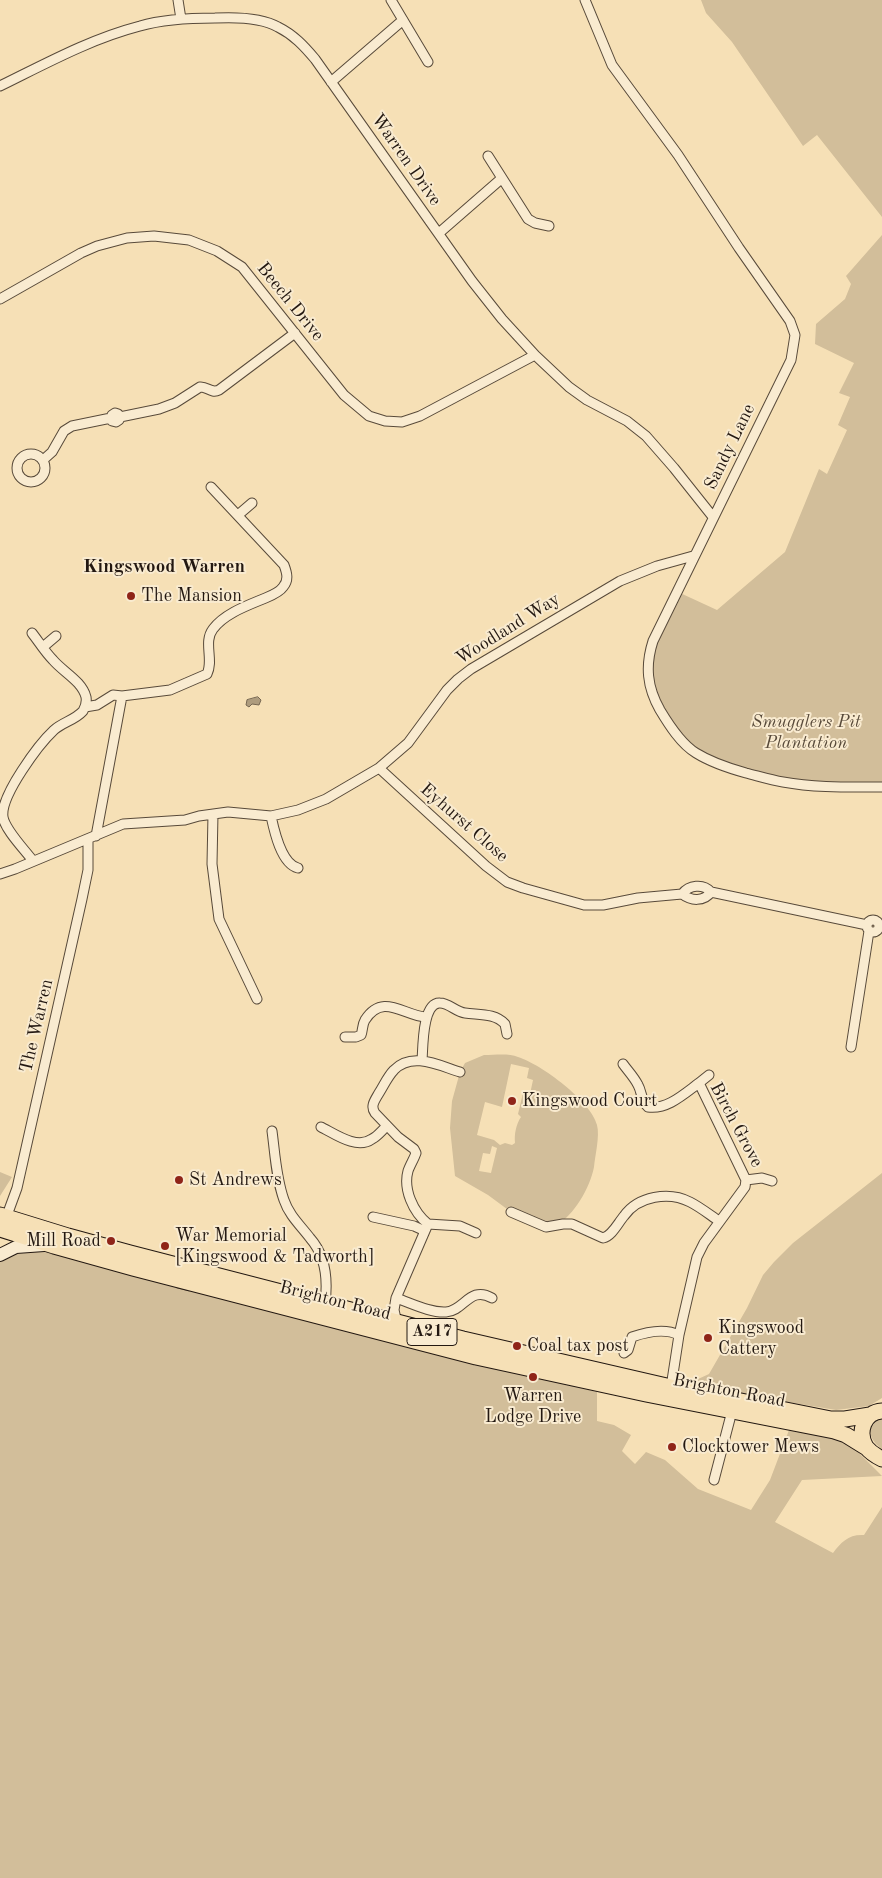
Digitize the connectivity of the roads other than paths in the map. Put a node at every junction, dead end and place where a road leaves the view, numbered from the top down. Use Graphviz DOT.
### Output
graph roads {
  1 [pos="178,0"];
  2 [pos="391,0"];
  3 [pos="585,0"];
  4 [pos="181,19"];
  5 [pos="404,20"];
  6 [pos="428,62"];
  7 [pos="331,82"];
  8 [pos="0,86"];
  9 [pos="488,156"];
  10 [pos="501,180"];
  11 [pos="548,226"];
  12 [pos="439,233"];
  13 [pos="0,299"];
  14 [pos="295,333"];
  15 [pos="534,355"];
  16 [pos="43,460"];
  17 [pos="211,487"];
  18 [pos="252,502"];
  19 [pos="238,515"];
  20 [pos="713,517"];
  21 [pos="693,556"];
  22 [pos="32,633"];
  23 [pos="56,636"];
  24 [pos="43,647"];
  25 [pos="122,696"];
  26 [pos="85,707"];
  27 [pos="379,768"];
  28 [pos="882,787"];
  29 [pos="213,814"];
  30 [pos="270,816"];
  31 [pos="92,838"];
  32 [pos="33,860"];
  33 [pos="298,868"];
  34 [pos="0,874"];
  35 [pos="257,999"];
  36 [pos="426,1017"];
  37 [pos="507,1034"];
  38 [pos="345,1036"];
  39 [pos="851,1047"];
  40 [pos="422,1061"];
  41 [pos="623,1064"];
  42 [pos="460,1072"];
  43 [pos="709,1075"];
  44 [pos="699,1083"];
  45 [pos="387,1126"];
  46 [pos="321,1127"];
  47 [pos="272,1131"];
  48 [pos="746,1180"];
  49 [pos="772,1181"];
  50 [pos="511,1212"];
  51 [pos="373,1217"];
  52 [pos="2,1220"];
  53 [pos="719,1221"];
  54 [pos="426,1227"];
  55 [pos="476,1234"];
  56 [pos="54,1246"];
  57 [pos="0,1255"];
  58 [pos="396,1298"];
  59 [pos="492,1298"];
  60 [pos="325,1304"];
  61 [pos="397,1323"];
  62 [pos="680,1335"];
  63 [pos="624,1353"];
  64 [pos="671,1387"];
  65 [pos="732,1411"];
  66 [pos="877,1411"];
  67 [pos="867,1448"];
  68 [pos="882,1458"];
  69 [pos="714,1480"];
  1 -- 4 [label="street"];
  2 -- 5 [label="street"];
  3 -- 20 [label="street, Sandy Lane"];
  4 -- 7 [label="street, Warren Drive"];
  4 -- 8 [label="street, Warren Drive"];
  5 -- 6 [label="street"];
  5 -- 7 [label="street"];
  7 -- 12 [label="street, Warren Drive"];
  9 -- 10 [label="street"];
  10 -- 11 [label="street"];
  10 -- 12 [label="street"];
  12 -- 15 [label="street, Warren Drive"];
  13 -- 14 [label="street, Beech Drive"];
  14 -- 15 [label="street, Beech Drive"];
  14 -- 16 [label="street"];
  15 -- 20 [label="street, Warren Drive"];
  17 -- 19 [label="street"];
  18 -- 19 [label="street"];
  19 -- 25 [label="street"];
  20 -- 21 [label="street, Sandy Lane"];
  21 -- 27 [label="street, Woodland Way"];
  21 -- 28 [label="street, Sandy Lane"];
  22 -- 24 [label="street"];
  23 -- 24 [label="street"];
  24 -- 26 [label="street"];
  25 -- 26 [label="street"];
  25 -- 31 [label="street, The Warren"];
  26 -- 32 [label="street"];
  27 -- 30 [label="street, Woodland Way"];
  27 -- 39 [label="street, Eyhurst Close"];
  29 -- 30 [label="street, Woodland Way"];
  29 -- 31 [label="street, Woodland Way"];
  29 -- 35 [label="street"];
  30 -- 33 [label="street"];
  31 -- 32 [label="street, Woodland Way"];
  31 -- 52 [label="street, The Warren"];
  32 -- 34 [label="street, Woodland Way"];
  36 -- 37 [label="street"];
  36 -- 38 [label="street"];
  36 -- 40 [label="street"];
  40 -- 42 [label="street"];
  40 -- 45 [label="street"];
  41 -- 44 [label="street, Birch Grove"];
  43 -- 44 [label="street"];
  44 -- 48 [label="street, Birch Grove"];
  45 -- 46 [label="street"];
  45 -- 54 [label="street"];
  47 -- 60 [label="street"];
  48 -- 49 [label="street"];
  48 -- 53 [label="street, Birch Grove"];
  50 -- 53 [label="street"];
  51 -- 54 [label="street"];
  52 -- 56 [label="highway, Brighton Road / A217"];
  52 -- 60 [label="highway, Brighton Road / A217"];
  53 -- 62 [label="street, Birch Grove"];
  54 -- 55 [label="street"];
  54 -- 58 [label="street"];
  56 -- 57 [label="main road"];
  56 -- 65 [label="highway, Brighton Road / A217"];
  58 -- 59 [label="street"];
  58 -- 61 [label="street"];
  60 -- 61 [label="highway, Brighton Road / A217"];
  61 -- 64 [label="highway, Brighton Road / A217"];
  62 -- 63 [label="street"];
  62 -- 64 [label="street, Birch Grove"];
  64 -- 66 [label="highway, Brighton Road / A217"];
  65 -- 67 [label="highway, Brighton Road / A217"];
  65 -- 69 [label="street"];
  66 -- 67 [label="highway, A217"];
  67 -- 68 [label="highway, A217"];
}
